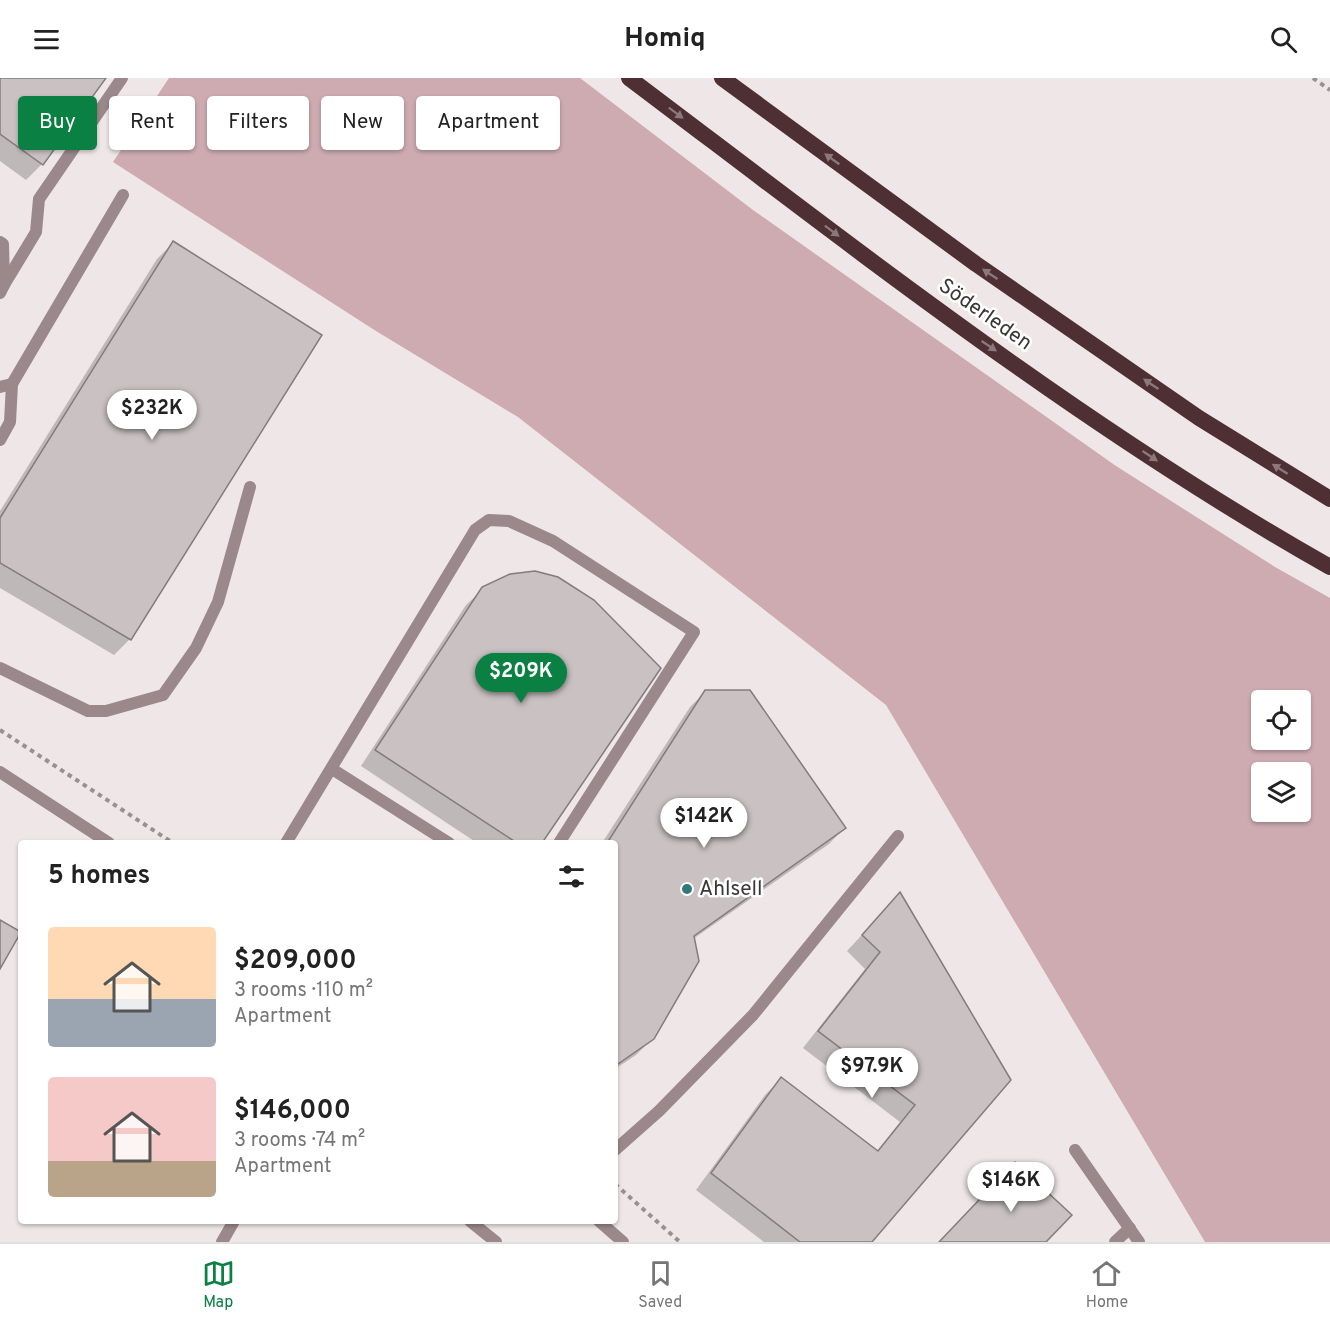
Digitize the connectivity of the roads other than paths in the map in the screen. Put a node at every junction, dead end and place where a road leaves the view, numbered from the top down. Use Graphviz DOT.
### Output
graph roads {
  1 [pos="122,78"];
  2 [pos="629,78"];
  3 [pos="722,78"];
  4 [pos="123,195"];
  5 [pos="0,242"];
  6 [pos="2,289"];
  7 [pos="6,386"];
  8 [pos="0,441"];
  9 [pos="250,487"];
  10 [pos="1330,499"];
  11 [pos="1330,567"];
  12 [pos="0,668"];
  13 [pos="332,769"];
  14 [pos="0,772"];
  15 [pos="898,836"];
  16 [pos="104,840"];
  17 [pos="288,840"];
  18 [pos="444,840"];
  19 [pos="561,840"];
  20 [pos="618,1147"];
  21 [pos="1075,1150"];
  22 [pos="232,1224"];
  23 [pos="474,1224"];
  24 [pos="602,1224"];
  25 [pos="1131,1228"];
  26 [pos="222,1242"];
  27 [pos="496,1242"];
  28 [pos="623,1242"];
  29 [pos="1115,1242"];
  30 [pos="1139,1242"];
  1 -- 6 [label="street"];
  2 -- 11 [label="highway, Söderleden, one-way"];
  10 -- 3 [label="highway, Söderleden, one-way"];
  4 -- 7 [label="street"];
  5 -- 6 [label="street"];
  7 -- 8 [label="street"];
  9 -- 12 [label="street"];
  13 -- 17 [label="street"];
  13 -- 18 [label="street"];
  13 -- 19 [label="street"];
  14 -- 16 [label="street"];
  15 -- 20 [label="street"];
  21 -- 25 [label="street"];
  22 -- 26 [label="street"];
  23 -- 27 [label="street"];
  24 -- 28 [label="street"];
  25 -- 29 [label="street"];
  25 -- 30 [label="street"];
}
